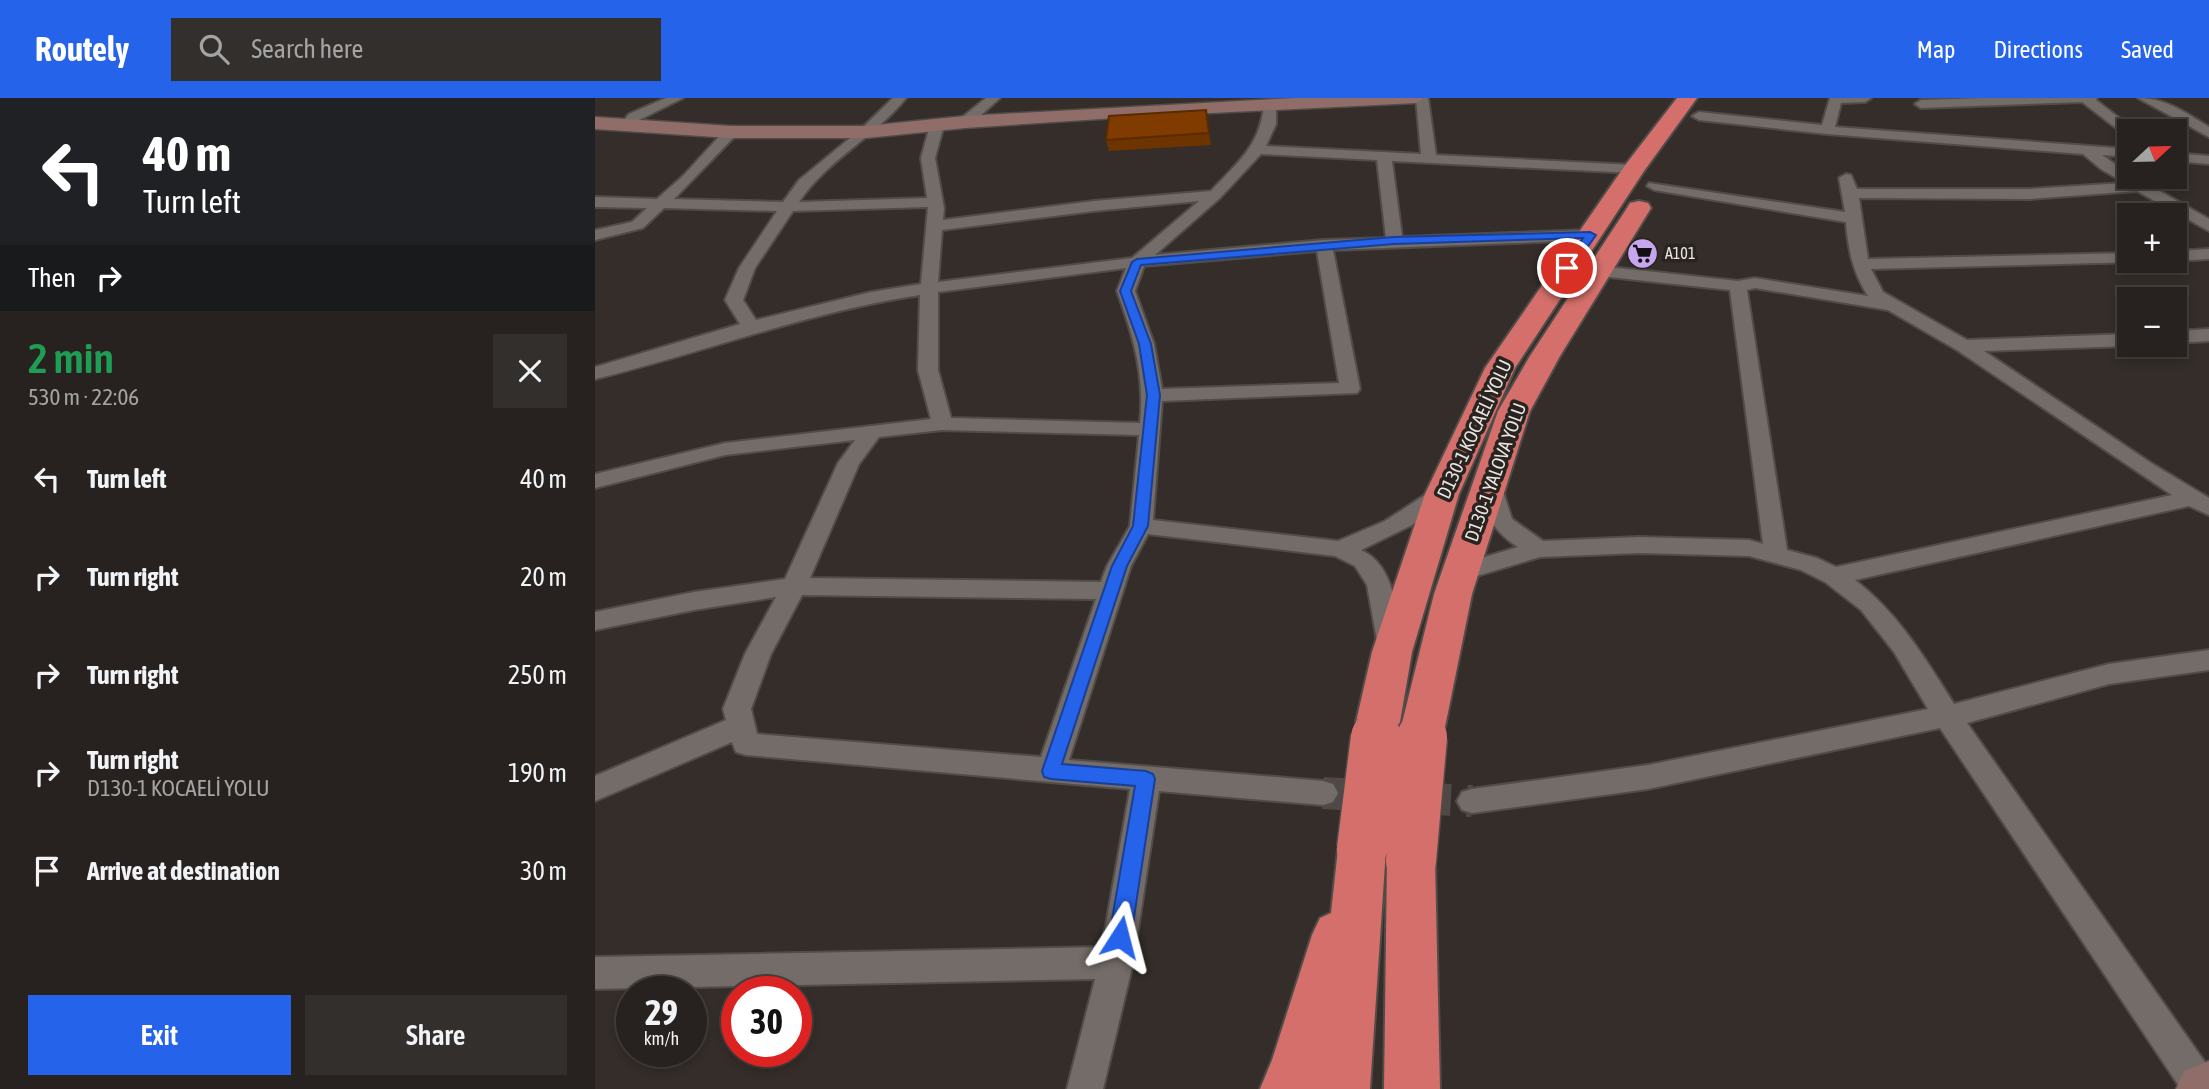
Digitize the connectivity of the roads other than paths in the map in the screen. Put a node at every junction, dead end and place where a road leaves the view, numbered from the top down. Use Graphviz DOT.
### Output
graph roads {
  1 [pos="644,98"];
  2 [pos="677,98"];
  3 [pos="900,98"];
  4 [pos="994,98"];
  5 [pos="1416,98"];
  6 [pos="1422,98"];
  7 [pos="1865,98"];
  8 [pos="2085,98"];
  9 [pos="2091,98"];
  10 [pos="2144,98"];
  11 [pos="1294,101"];
  12 [pos="1915,101"];
  13 [pos="1271,104"];
  14 [pos="1699,104"];
  15 [pos="630,121"];
  16 [pos="965,122"];
  17 [pos="2117,122"];
  18 [pos="595,123"];
  19 [pos="2203,123"];
  20 [pos="936,125"];
  21 [pos="1827,130"];
  22 [pos="731,132"];
  23 [pos="866,132"];
  24 [pos="2209,133"];
  25 [pos="1980,141"];
  26 [pos="1257,150"];
  27 [pos="2087,150"];
  28 [pos="2117,152"];
  29 [pos="1384,156"];
  30 [pos="1429,158"];
  31 [pos="2187,158"];
  32 [pos="2209,160"];
  33 [pos="2117,173"];
  34 [pos="1644,177"];
  35 [pos="2117,189"];
  36 [pos="2143,189"];
  37 [pos="1215,195"];
  38 [pos="595,202"];
  39 [pos="935,202"];
  40 [pos="659,205"];
  41 [pos="788,207"];
  42 [pos="1853,218"];
  43 [pos="935,226"];
  44 [pos="2209,226"];
  45 [pos="595,235"];
  46 [pos="1590,235"];
  47 [pos="1394,241"];
  48 [pos="1324,245"];
  49 [pos="2209,254"];
  50 [pos="2187,255"];
  51 [pos="2117,258"];
  52 [pos="1137,262"];
  53 [pos="1862,264"];
  54 [pos="1600,271"];
  55 [pos="1738,286"];
  56 [pos="929,288"];
  57 [pos="1892,305"];
  58 [pos="751,327"];
  59 [pos="2209,335"];
  60 [pos="2187,336"];
  61 [pos="2117,340"];
  62 [pos="1964,346"];
  63 [pos="595,373"];
  64 [pos="1153,395"];
  65 [pos="942,424"];
  66 [pos="1150,429"];
  67 [pos="871,432"];
  68 [pos="1490,477"];
  69 [pos="595,481"];
  70 [pos="1442,494"];
  71 [pos="2201,503"];
  72 [pos="1141,526"];
  73 [pos="1339,549"];
  74 [pos="1539,549"];
  75 [pos="1776,555"];
  76 [pos="1460,573"];
  77 [pos="1834,576"];
  78 [pos="794,586"];
  79 [pos="1111,591"];
  80 [pos="595,621"];
  81 [pos="1392,652"];
  82 [pos="2209,660"];
  83 [pos="1947,716"];
  84 [pos="741,726"];
  85 [pos="1051,771"];
  86 [pos="1146,779"];
  87 [pos="595,789"];
  88 [pos="1322,793"];
  89 [pos="1472,801"];
  90 [pos="1377,859"];
  91 [pos="1116,963"];
  92 [pos="595,973"];
  93 [pos="1411,989"];
  94 [pos="2209,1087"];
  95 [pos="1085,1089"];
  96 [pos="1288,1089"];
  97 [pos="1342,1089"];
  98 [pos="1412,1089"];
  99 [pos="1437,1089"];
  100 [pos="2202,1089"];
  1 -- 15 [label="street"];
  2 -- 15 [label="street"];
  3 -- 23 [label="street"];
  4 -- 16 [label="street"];
  5 -- 11 [label="street"];
  6 -- 30 [label="street"];
  7 -- 21 [label="street"];
  8 -- 9 [label="street"];
  8 -- 12 [label="street"];
  8 -- 17 [label="street"];
  10 -- 19 [label="street"];
  11 -- 13 [label="street"];
  12 -- 25 [label="street"];
  13 -- 16 [label="street"];
  13 -- 26 [label="street"];
  14 -- 21 [label="street"];
  14 -- 34 [label="highway, D130-1 YALOVA YOLU"];
  15 -- 18 [label="street"];
  15 -- 22 [label="street"];
  16 -- 20 [label="street"];
  19 -- 24 [label="street"];
  20 -- 23 [label="street"];
  20 -- 39 [label="street"];
  21 -- 25 [label="street"];
  22 -- 23 [label="street"];
  22 -- 40 [label="street"];
  23 -- 41 [label="street"];
  25 -- 27 [label="street"];
  26 -- 29 [label="street"];
  26 -- 37 [label="street"];
  27 -- 28 [label="street"];
  27 -- 33 [label="street"];
  29 -- 30 [label="street"];
  29 -- 47 [label="street"];
  30 -- 34 [label="street"];
  31 -- 32 [label="street"];
  34 -- 42 [label="street"];
  34 -- 46 [label="highway, D130-1 KOCAELİ YOLU"];
  34 -- 54 [label="highway, D130-1 YALOVA YOLU"];
  35 -- 42 [label="street"];
  36 -- 44 [label="street"];
  37 -- 43 [label="street"];
  37 -- 52 [label="street"];
  38 -- 40 [label="street"];
  39 -- 41 [label="street"];
  39 -- 43 [label="street"];
  40 -- 41 [label="street"];
  40 -- 45 [label="street"];
  41 -- 58 [label="street"];
  42 -- 53 [label="street"];
  43 -- 56 [label="street"];
  46 -- 47 [label="street"];
  46 -- 70 [label="highway, D130-1 KOCAELİ YOLU"];
  47 -- 48 [label="street"];
  48 -- 52 [label="street"];
  48 -- 64 [label="street"];
  49 -- 50 [label="street"];
  51 -- 53 [label="street"];
  52 -- 56 [label="street"];
  52 -- 64 [label="street"];
  53 -- 57 [label="street"];
  54 -- 55 [label="street"];
  54 -- 68 [label="highway, D130-1 YALOVA YOLU"];
  55 -- 57 [label="street"];
  55 -- 75 [label="street"];
  56 -- 58 [label="street"];
  56 -- 65 [label="street"];
  57 -- 62 [label="street"];
  58 -- 63 [label="street"];
  59 -- 60 [label="street"];
  61 -- 62 [label="street"];
  62 -- 71 [label="street"];
  64 -- 66 [label="street"];
  65 -- 66 [label="street"];
  65 -- 67 [label="street"];
  66 -- 72 [label="street"];
  67 -- 69 [label="street"];
  67 -- 78 [label="street"];
  68 -- 74 [label="street"];
  68 -- 76 [label="highway, D130-1 YALOVA YOLU"];
  70 -- 73 [label="street"];
  70 -- 81 [label="highway, D130-1 KOCAELİ YOLU"];
  71 -- 77 [label="street"];
  72 -- 73 [label="street"];
  72 -- 79 [label="street"];
  73 -- 81 [label="street"];
  74 -- 75 [label="street"];
  74 -- 76 [label="street"];
  75 -- 77 [label="street"];
  76 -- 90 [label="highway, D130-1 YALOVA YOLU, bridge"];
  77 -- 83 [label="street"];
  78 -- 79 [label="street"];
  78 -- 80 [label="street"];
  78 -- 84 [label="street"];
  79 -- 85 [label="street"];
  81 -- 90 [label="highway, D130-1 KOCAELİ YOLU, bridge"];
  82 -- 83 [label="street"];
  83 -- 89 [label="street"];
  83 -- 100 [label="street"];
  84 -- 85 [label="street"];
  84 -- 87 [label="street"];
  85 -- 86 [label="street"];
  86 -- 88 [label="street"];
  86 -- 91 [label="street"];
  90 -- 93 [label="highway"];
  90 -- 96 [label="highway"];
  90 -- 97 [label="highway"];
  91 -- 92 [label="street"];
  91 -- 95 [label="street"];
  93 -- 98 [label="highway"];
  93 -- 99 [label="highway"];
  94 -- 100 [label="street"];
}
